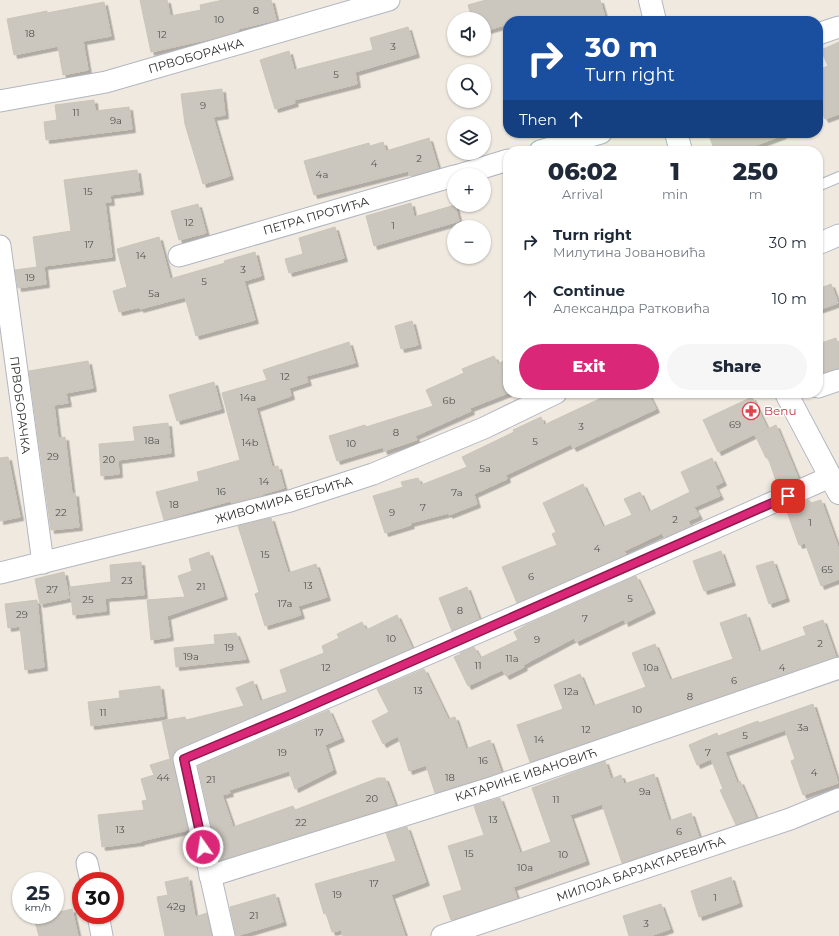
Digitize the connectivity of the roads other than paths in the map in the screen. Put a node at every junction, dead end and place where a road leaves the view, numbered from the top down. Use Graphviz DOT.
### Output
graph roads {
  1 [pos="389,0"];
  2 [pos="650,0"];
  3 [pos="654,16"];
  4 [pos="839,27"];
  5 [pos="823,32"];
  6 [pos="0,101"];
  7 [pos="584,138"];
  8 [pos="557,146"];
  9 [pos="503,162"];
  10 [pos="482,168"];
  11 [pos="839,177"];
  12 [pos="447,178"];
  13 [pos="823,184"];
  14 [pos="839,235"];
  15 [pos="823,242"];
  16 [pos="0,246"];
  17 [pos="179,256"];
  18 [pos="839,380"];
  19 [pos="823,385"];
  20 [pos="546,398"];
  21 [pos="793,398"];
  22 [pos="834,485"];
  23 [pos="42,563"];
  24 [pos="0,573"];
  25 [pos="839,668"];
  26 [pos="839,799"];
  27 [pos="210,876"];
  28 [pos="100,924"];
  29 [pos="102,936"];
  30 [pos="224,936"];
  31 [pos="442,936"];
  1 -- 6 [label="street, ПРВОБОРАЧКА"];
  2 -- 3 [label="street"];
  4 -- 5 [label="street"];
  7 -- 8 [label="street"];
  9 -- 10 [label="street"];
  11 -- 13 [label="lane"];
  12 -- 17 [label="street, ПЕТРА ПРОТИЋА"];
  14 -- 15 [label="street"];
  16 -- 23 [label="street, ПРВОБОРАЧКА"];
  18 -- 19 [label="street"];
  20 -- 23 [label="street, ЖИВОМИРА БЕЉИЋА"];
  21 -- 22 [label="street"];
  22 -- 27 [label="street"];
  23 -- 24 [label="street, ЖИВОМИРА БЕЉИЋА"];
  25 -- 27 [label="street, КАТАРИНЕ ИВАНОВИЋ"];
  26 -- 31 [label="street, МИЛОЈА БАРЈАКТАРЕВИЋА"];
  27 -- 30 [label="street"];
  28 -- 29 [label="street"];
}
